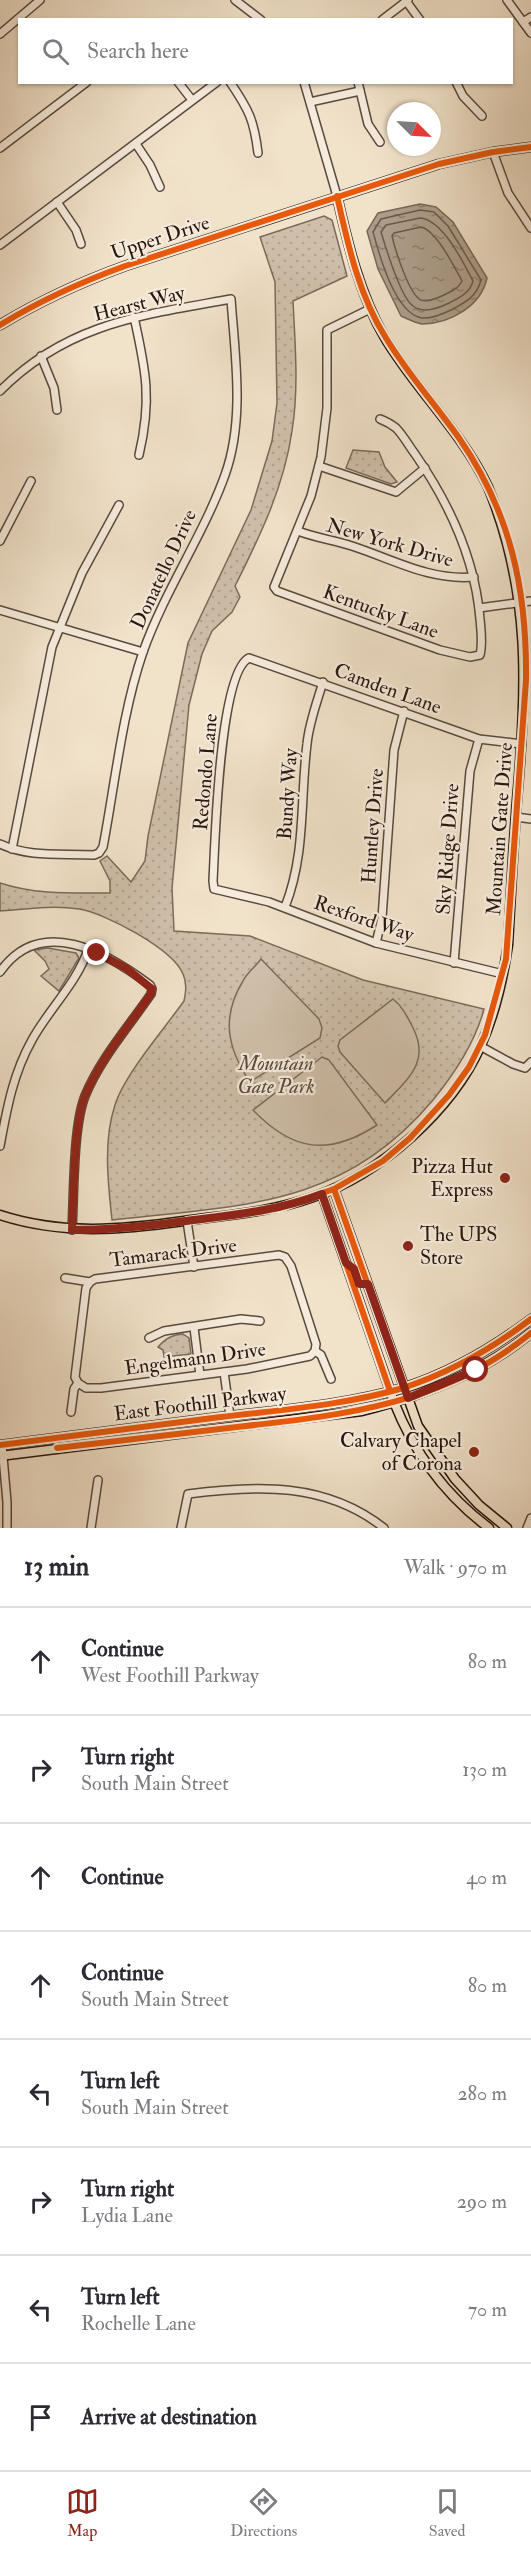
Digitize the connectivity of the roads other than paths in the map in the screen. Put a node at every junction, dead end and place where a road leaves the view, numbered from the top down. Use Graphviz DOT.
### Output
graph roads {
  1 [pos="40,0"];
  2 [pos="235,0"];
  3 [pos="507,0"];
  4 [pos="407,1"];
  5 [pos="531,16"];
  6 [pos="19,18"];
  7 [pos="258,18"];
  8 [pos="385,18"];
  9 [pos="419,18"];
  10 [pos="18,19"];
  11 [pos="524,22"];
  12 [pos="531,33"];
  13 [pos="0,34"];
  14 [pos="84,84"];
  15 [pos="180,84"];
  16 [pos="214,84"];
  17 [pos="231,84"];
  18 [pos="305,84"];
  19 [pos="358,84"];
  20 [pos="457,84"];
  21 [pos="360,91"];
  22 [pos="192,100"];
  23 [pos="310,102"];
  24 [pos="482,116"];
  25 [pos="380,142"];
  26 [pos="136,144"];
  27 [pos="531,147"];
  28 [pos="0,148"];
  29 [pos="493,152"];
  30 [pos="258,153"];
  31 [pos="160,187"];
  32 [pos="337,196"];
  33 [pos="57,202"];
  34 [pos="531,228"];
  35 [pos="81,244"];
  36 [pos="0,245"];
  37 [pos="231,299"];
  38 [pos="370,309"];
  39 [pos="134,317"];
  40 [pos="0,325"];
  41 [pos="41,356"];
  42 [pos="0,391"];
  43 [pos="57,410"];
  44 [pos="380,418"];
  45 [pos="139,455"];
  46 [pos="319,466"];
  47 [pos="425,468"];
  48 [pos="31,482"];
  49 [pos="118,506"];
  50 [pos="298,531"];
  51 [pos="0,541"];
  52 [pos="474,577"];
  53 [pos="527,602"];
  54 [pos="479,608"];
  55 [pos="0,610"];
  56 [pos="58,628"];
  57 [pos="143,652"];
  58 [pos="244,660"];
  59 [pos="323,682"];
  60 [pos="404,711"];
  61 [pos="479,739"];
  62 [pos="522,744"];
  63 [pos="516,817"];
  64 [pos="531,819"];
  65 [pos="0,844"];
  66 [pos="12,849"];
  67 [pos="214,889"];
  68 [pos="285,907"];
  69 [pos="375,943"];
  70 [pos="88,950"];
  71 [pos="454,963"];
  72 [pos="0,972"];
  73 [pos="503,974"];
  74 [pos="480,1046"];
  75 [pos="528,1065"];
  76 [pos="0,1146"];
  77 [pos="334,1189"];
  78 [pos="322,1194"];
  79 [pos="0,1215"];
  80 [pos="187,1221"];
  81 [pos="72,1230"];
  82 [pos="346,1263"];
  83 [pos="194,1267"];
  84 [pos="65,1278"];
  85 [pos="90,1282"];
  86 [pos="368,1284"];
  87 [pos="531,1319"];
  88 [pos="260,1321"];
  89 [pos="194,1328"];
  90 [pos="531,1333"];
  91 [pos="149,1338"];
  92 [pos="315,1351"];
  93 [pos="224,1372"];
  94 [pos="200,1375"];
  95 [pos="331,1379"];
  96 [pos="78,1383"];
  97 [pos="404,1387"];
  98 [pos="390,1391"];
  99 [pos="408,1398"];
  100 [pos="394,1402"];
  101 [pos="71,1412"];
  102 [pos="231,1416"];
  103 [pos="158,1436"];
  104 [pos="1,1445"];
  105 [pos="1,1456"];
  106 [pos="98,1480"];
  107 [pos="531,1518"];
  108 [pos="7,1528"];
  109 [pos="91,1528"];
  110 [pos="181,1528"];
  111 [pos="384,1528"];
  112 [pos="489,1528"];
  113 [pos="507,1528"];
  114 [pos="527,1528"];
  1 -- 6 [label="street"];
  2 -- 7 [label="street"];
  3 -- 11 [label="street"];
  4 -- 8 [label="street"];
  4 -- 9 [label="street"];
  5 -- 11 [label="street"];
  10 -- 13 [label="street"];
  11 -- 12 [label="street"];
  14 -- 28 [label="street"];
  15 -- 22 [label="street"];
  16 -- 22 [label="street"];
  17 -- 30 [label="street"];
  18 -- 23 [label="street, Mountain Gate Drive"];
  19 -- 21 [label="street"];
  20 -- 24 [label="street"];
  21 -- 23 [label="street"];
  21 -- 25 [label="street"];
  22 -- 26 [label="street"];
  23 -- 32 [label="street, Mountain Gate Drive"];
  26 -- 31 [label="street"];
  26 -- 33 [label="street"];
  27 -- 29 [label="main road, Upper Drive"];
  29 -- 32 [label="main road, Upper Drive"];
  29 -- 34 [label="street"];
  32 -- 38 [label="main road, Mountain Gate Drive"];
  32 -- 40 [label="main road, Upper Drive"];
  33 -- 35 [label="street"];
  33 -- 36 [label="street"];
  37 -- 39 [label="street, Hearst Way"];
  37 -- 57 [label="street, Donatello Drive"];
  38 -- 46 [label="street"];
  38 -- 53 [label="main road, Mountain Gate Drive"];
  39 -- 41 [label="street, Hearst Way"];
  39 -- 45 [label="street"];
  41 -- 42 [label="street, Hearst Way"];
  41 -- 43 [label="street"];
  44 -- 47 [label="street"];
  46 -- 47 [label="street"];
  46 -- 50 [label="street"];
  47 -- 52 [label="street"];
  48 -- 51 [label="street"];
  49 -- 56 [label="street"];
  50 -- 52 [label="street, New York Drive"];
  50 -- 54 [label="street, Kentucky Lane"];
  52 -- 54 [label="street"];
  53 -- 54 [label="street"];
  53 -- 62 [label="main road, Mountain Gate Drive"];
  55 -- 56 [label="street"];
  56 -- 57 [label="street"];
  56 -- 66 [label="street"];
  57 -- 66 [label="street, Donatello Drive"];
  58 -- 59 [label="street, Camden Lane"];
  58 -- 67 [label="street, Redondo Lane"];
  59 -- 60 [label="street, Camden Lane"];
  59 -- 68 [label="street, Bundy Way"];
  60 -- 61 [label="street, Camden Lane"];
  60 -- 69 [label="street, Huntley Drive"];
  61 -- 62 [label="street, Camden Lane"];
  61 -- 71 [label="street, Sky Ridge Drive"];
  62 -- 63 [label="main road, Mountain Gate Drive"];
  63 -- 64 [label="street"];
  63 -- 73 [label="main road, Mountain Gate Drive"];
  65 -- 66 [label="street"];
  67 -- 68 [label="street, Rexford Way"];
  68 -- 69 [label="street, Rexford Way"];
  69 -- 71 [label="street, Rexford Way"];
  70 -- 72 [label="street"];
  70 -- 76 [label="street"];
  70 -- 81 [label="street"];
  71 -- 73 [label="street, Rexford Way"];
  73 -- 74 [label="main road, Mountain Gate Drive"];
  74 -- 75 [label="street"];
  74 -- 77 [label="main road, Mountain Gate Drive"];
  77 -- 78 [label="main road, Mountain Gate Drive"];
  77 -- 86 [label="main road"];
  78 -- 80 [label="main road, Mountain Gate Drive"];
  78 -- 82 [label="main road"];
  79 -- 81 [label="main road, Mountain Gate Drive"];
  80 -- 81 [label="main road, Mountain Gate Drive"];
  80 -- 83 [label="street"];
  82 -- 86 [label="main road"];
  82 -- 98 [label="main road"];
  83 -- 85 [label="street, Tamarack Drive"];
  83 -- 92 [label="street, Tamarack Drive"];
  84 -- 85 [label="street, Tamarack Drive"];
  85 -- 96 [label="street"];
  86 -- 97 [label="main road"];
  87 -- 97 [label="main road, East Foothill Parkway"];
  88 -- 89 [label="street"];
  89 -- 91 [label="street"];
  89 -- 94 [label="street"];
  90 -- 99 [label="main road, East Foothill Parkway"];
  92 -- 93 [label="street, Engelmann Drive"];
  92 -- 95 [label="street"];
  93 -- 94 [label="street, Engelmann Drive"];
  93 -- 102 [label="street"];
  94 -- 96 [label="street, Engelmann Drive"];
  96 -- 101 [label="street"];
  97 -- 98 [label="main road, East Foothill Parkway"];
  97 -- 99 [label="main road"];
  98 -- 100 [label="main road"];
  98 -- 102 [label="main road, East Foothill Parkway"];
  99 -- 100 [label="main road, East Foothill Parkway"];
  99 -- 113 [label="main road"];
  100 -- 103 [label="main road, East Foothill Parkway"];
  100 -- 112 [label="main road"];
  102 -- 103 [label="main road"];
  102 -- 104 [label="main road, East Foothill Parkway"];
  103 -- 105 [label="main road, East Foothill Parkway"];
  104 -- 105 [label="street"];
  105 -- 108 [label="street"];
  106 -- 109 [label="street"];
  107 -- 114 [label="street"];
  110 -- 111 [label="street"];
}
